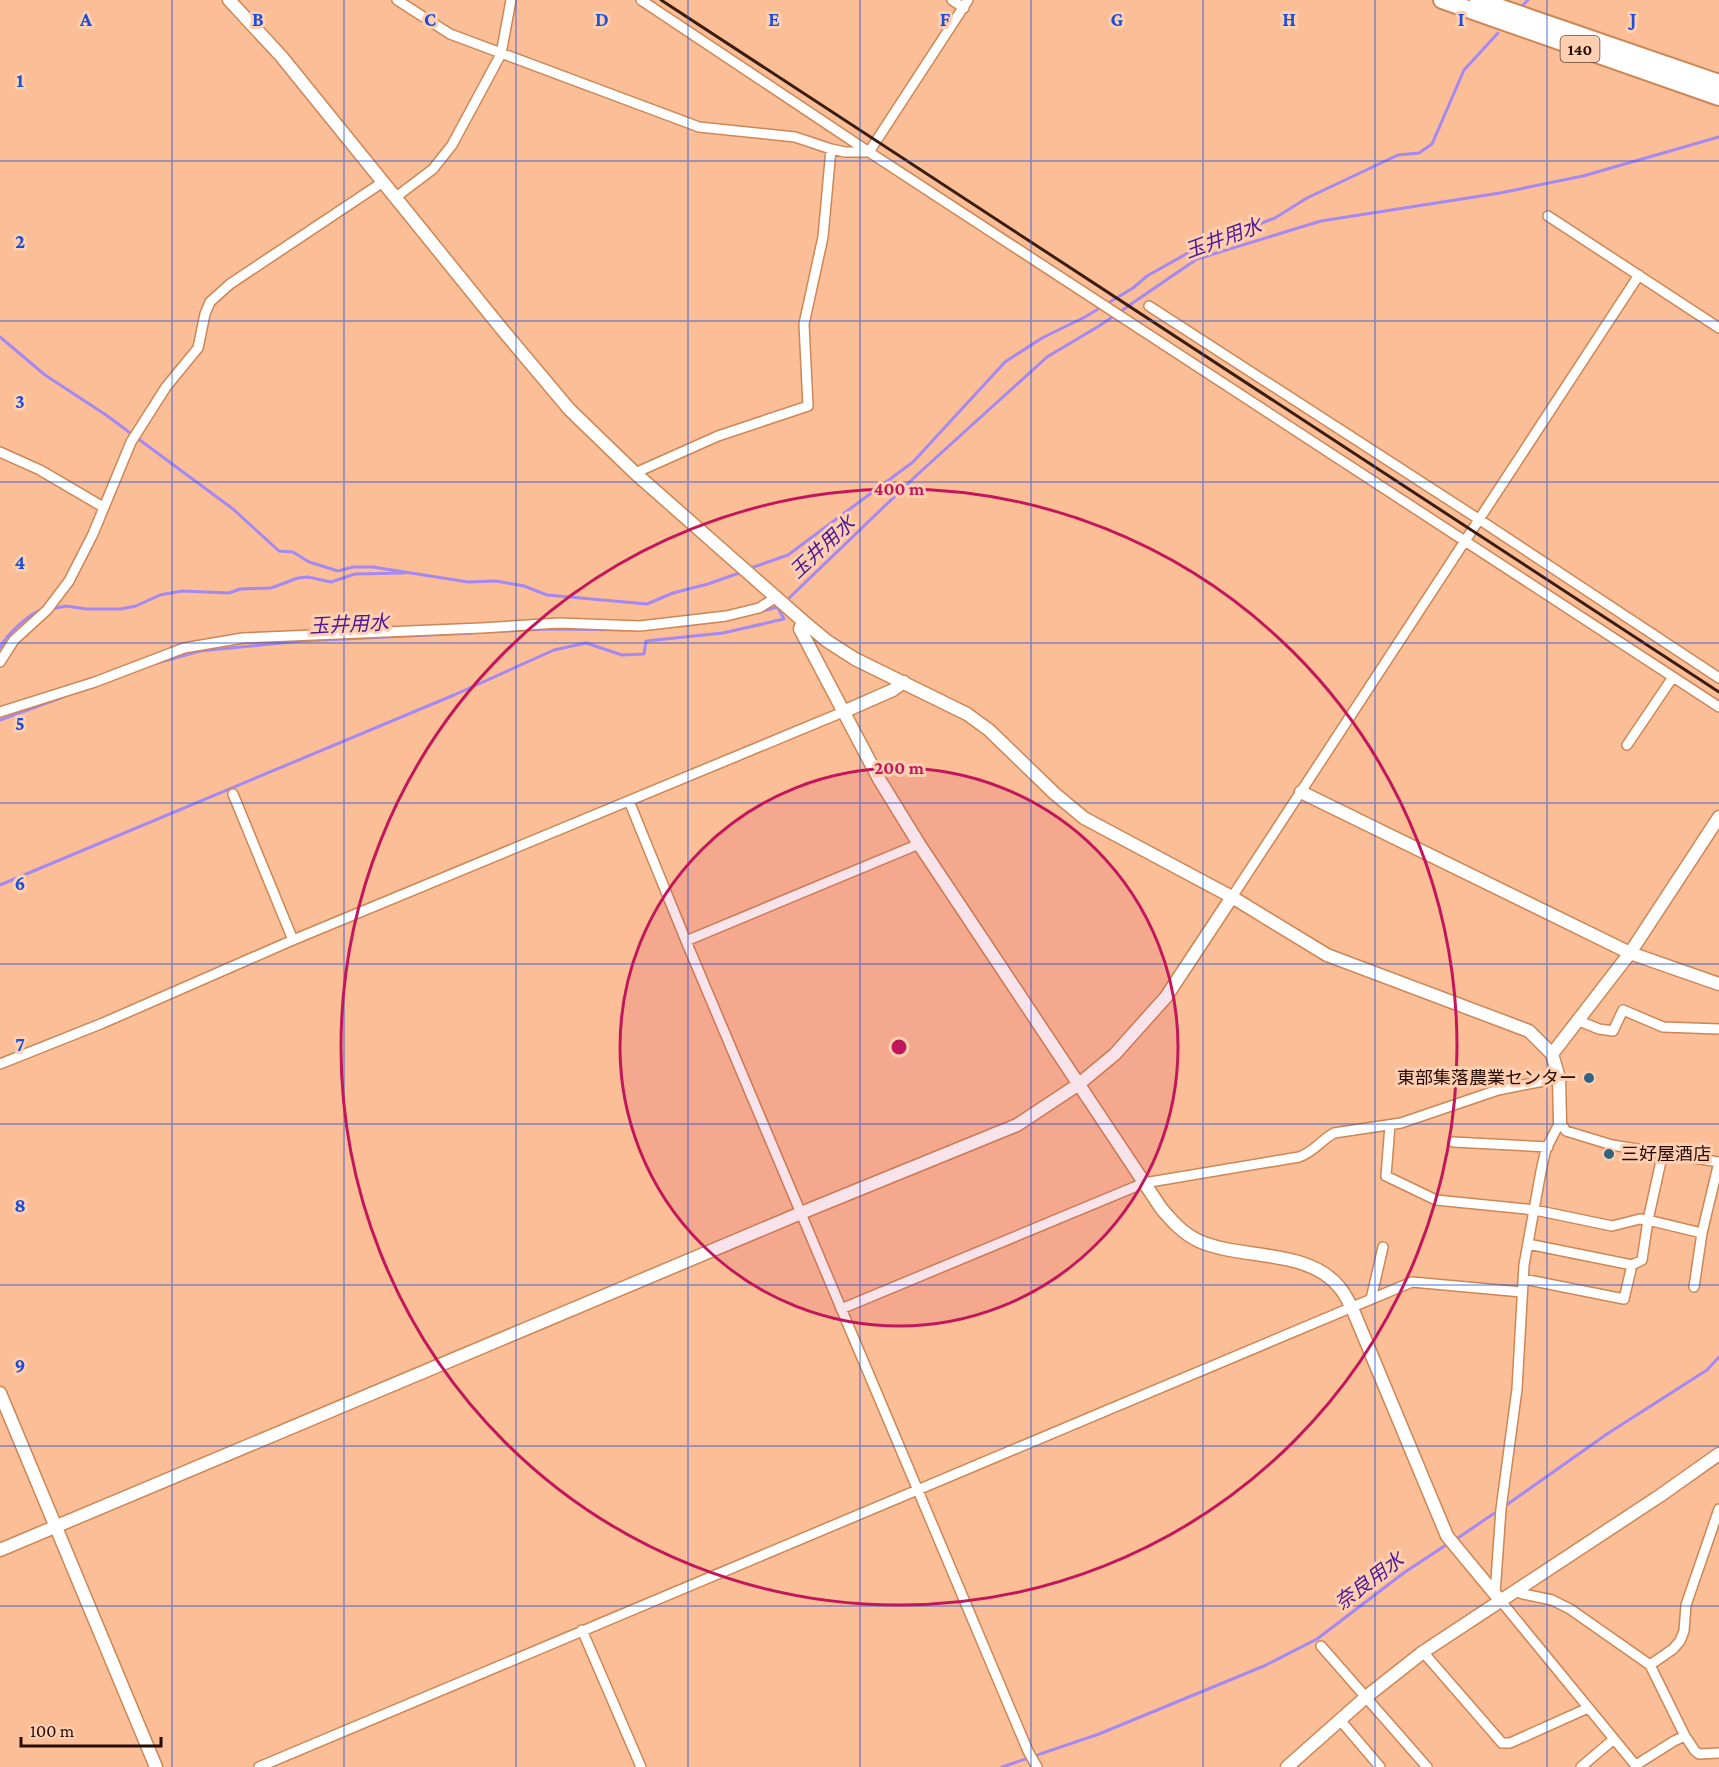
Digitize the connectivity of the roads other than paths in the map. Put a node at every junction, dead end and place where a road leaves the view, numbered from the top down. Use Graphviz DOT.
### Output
graph roads {
  1 [pos="229,0"];
  2 [pos="397,0"];
  3 [pos="511,0"];
  4 [pos="641,0"];
  5 [pos="952,0"];
  6 [pos="1442,0"];
  7 [pos="1478,0"];
  8 [pos="966,4"];
  9 [pos="501,54"];
  10 [pos="1719,83"];
  11 [pos="1719,97"];
  12 [pos="831,149"];
  13 [pos="869,152"];
  14 [pos="383,182"];
  15 [pos="396,197"];
  16 [pos="1548,216"];
  17 [pos="1639,276"];
  18 [pos="1149,306"];
  19 [pos="1719,328"];
  20 [pos="0,452"];
  21 [pos="634,473"];
  22 [pos="103,507"];
  23 [pos="1480,519"];
  24 [pos="1465,541"];
  25 [pos="777,599"];
  26 [pos="803,621"];
  27 [pos="0,662"];
  28 [pos="1673,677"];
  29 [pos="1719,678"];
  30 [pos="904,682"];
  31 [pos="1719,707"];
  32 [pos="0,712"];
  33 [pos="843,712"];
  34 [pos="1627,745"];
  35 [pos="1301,792"];
  36 [pos="233,794"];
  37 [pos="629,801"];
  38 [pos="1719,817"];
  39 [pos="919,844"];
  40 [pos="1232,897"];
  41 [pos="293,940"];
  42 [pos="686,941"];
  43 [pos="1630,953"];
  44 [pos="1719,984"];
  45 [pos="1579,1021"];
  46 [pos="1719,1029"];
  47 [pos="1552,1054"];
  48 [pos="0,1064"];
  49 [pos="1558,1078"];
  50 [pos="1079,1084"];
  51 [pos="1560,1122"];
  52 [pos="1390,1125"];
  53 [pos="1453,1142"];
  54 [pos="1548,1147"];
  55 [pos="1663,1152"];
  56 [pos="1719,1162"];
  57 [pos="1144,1183"];
  58 [pos="1535,1210"];
  59 [pos="801,1213"];
  60 [pos="1648,1220"];
  61 [pos="1702,1233"];
  62 [pos="1528,1244"];
  63 [pos="1383,1247"];
  64 [pos="1632,1265"];
  65 [pos="1523,1279"];
  66 [pos="1694,1287"];
  67 [pos="1522,1292"];
  68 [pos="1371,1299"];
  69 [pos="1352,1308"];
  70 [pos="841,1309"];
  71 [pos="0,1393"];
  72 [pos="1719,1454"];
  73 [pos="918,1490"];
  74 [pos="1719,1509"];
  75 [pos="56,1526"];
  76 [pos="0,1550"];
  77 [pos="1516,1591"];
  78 [pos="1498,1597"];
  79 [pos="582,1630"];
  80 [pos="1321,1646"];
  81 [pos="1423,1652"];
  82 [pos="1650,1665"];
  83 [pos="1366,1697"];
  84 [pos="1588,1708"];
  85 [pos="1340,1720"];
  86 [pos="1685,1736"];
  87 [pos="1614,1739"];
  88 [pos="1719,1753"];
  89 [pos="1636,1766"];
  90 [pos="156,1767"];
  91 [pos="259,1767"];
  92 [pos="641,1767"];
  93 [pos="1037,1767"];
  94 [pos="1287,1767"];
  95 [pos="1380,1767"];
  96 [pos="1427,1767"];
  97 [pos="1581,1767"];
  1 -- 14 [label="street"];
  2 -- 9 [label="street"];
  3 -- 9 [label="street"];
  4 -- 13 [label="street"];
  5 -- 8 [label="street"];
  6 -- 11 [label="highway, 140"];
  7 -- 10 [label="highway, 140"];
  8 -- 13 [label="street"];
  9 -- 12 [label="street"];
  9 -- 15 [label="street"];
  12 -- 13 [label="street"];
  12 -- 21 [label="street"];
  13 -- 24 [label="street"];
  14 -- 15 [label="street"];
  14 -- 22 [label="street"];
  15 -- 21 [label="street"];
  16 -- 17 [label="street"];
  17 -- 19 [label="street"];
  17 -- 23 [label="street"];
  18 -- 23 [label="street"];
  20 -- 22 [label="street"];
  21 -- 25 [label="street"];
  22 -- 27 [label="street"];
  23 -- 24 [label="street"];
  23 -- 29 [label="street"];
  24 -- 28 [label="street"];
  24 -- 35 [label="street"];
  25 -- 26 [label="street"];
  25 -- 32 [label="street"];
  26 -- 30 [label="street"];
  26 -- 33 [label="street"];
  28 -- 31 [label="street"];
  28 -- 34 [label="street"];
  30 -- 33 [label="street"];
  30 -- 40 [label="street"];
  33 -- 37 [label="street"];
  33 -- 39 [label="street"];
  35 -- 40 [label="street"];
  35 -- 43 [label="street"];
  36 -- 41 [label="street"];
  37 -- 41 [label="street"];
  37 -- 42 [label="street"];
  38 -- 43 [label="street"];
  39 -- 42 [label="street"];
  39 -- 50 [label="street"];
  40 -- 47 [label="street"];
  40 -- 50 [label="street"];
  41 -- 48 [label="street"];
  42 -- 59 [label="street"];
  43 -- 44 [label="street"];
  43 -- 45 [label="street"];
  45 -- 46 [label="street"];
  45 -- 47 [label="street"];
  47 -- 49 [label="street"];
  49 -- 51 [label="street"];
  49 -- 52 [label="street"];
  50 -- 57 [label="street"];
  50 -- 59 [label="street"];
  51 -- 54 [label="street"];
  51 -- 55 [label="street"];
  52 -- 57 [label="street"];
  52 -- 58 [label="street"];
  53 -- 54 [label="street"];
  54 -- 58 [label="street"];
  55 -- 56 [label="street"];
  55 -- 60 [label="street"];
  56 -- 61 [label="street"];
  57 -- 69 [label="street"];
  57 -- 70 [label="street"];
  58 -- 60 [label="street"];
  58 -- 62 [label="street"];
  59 -- 70 [label="street"];
  59 -- 75 [label="street"];
  60 -- 61 [label="street"];
  60 -- 64 [label="street"];
  61 -- 66 [label="street"];
  62 -- 64 [label="street"];
  62 -- 65 [label="street"];
  63 -- 68 [label="street"];
  64 -- 65 [label="street"];
  65 -- 67 [label="street"];
  67 -- 68 [label="street"];
  67 -- 78 [label="street"];
  68 -- 69 [label="street"];
  69 -- 73 [label="street"];
  69 -- 78 [label="street"];
  70 -- 73 [label="street"];
  71 -- 75 [label="street"];
  72 -- 77 [label="street"];
  73 -- 79 [label="street"];
  73 -- 93 [label="street"];
  74 -- 82 [label="street"];
  75 -- 76 [label="street"];
  75 -- 90 [label="street"];
  77 -- 78 [label="street"];
  77 -- 82 [label="street"];
  78 -- 81 [label="street"];
  78 -- 84 [label="street"];
  79 -- 91 [label="street"];
  79 -- 92 [label="street"];
  80 -- 83 [label="street"];
  81 -- 83 [label="street"];
  81 -- 84 [label="street"];
  82 -- 86 [label="street"];
  83 -- 85 [label="street"];
  83 -- 96 [label="street"];
  84 -- 87 [label="street"];
  85 -- 94 [label="street"];
  85 -- 95 [label="street"];
  86 -- 88 [label="street"];
  86 -- 89 [label="street"];
  87 -- 89 [label="street"];
  87 -- 97 [label="street"];
}
